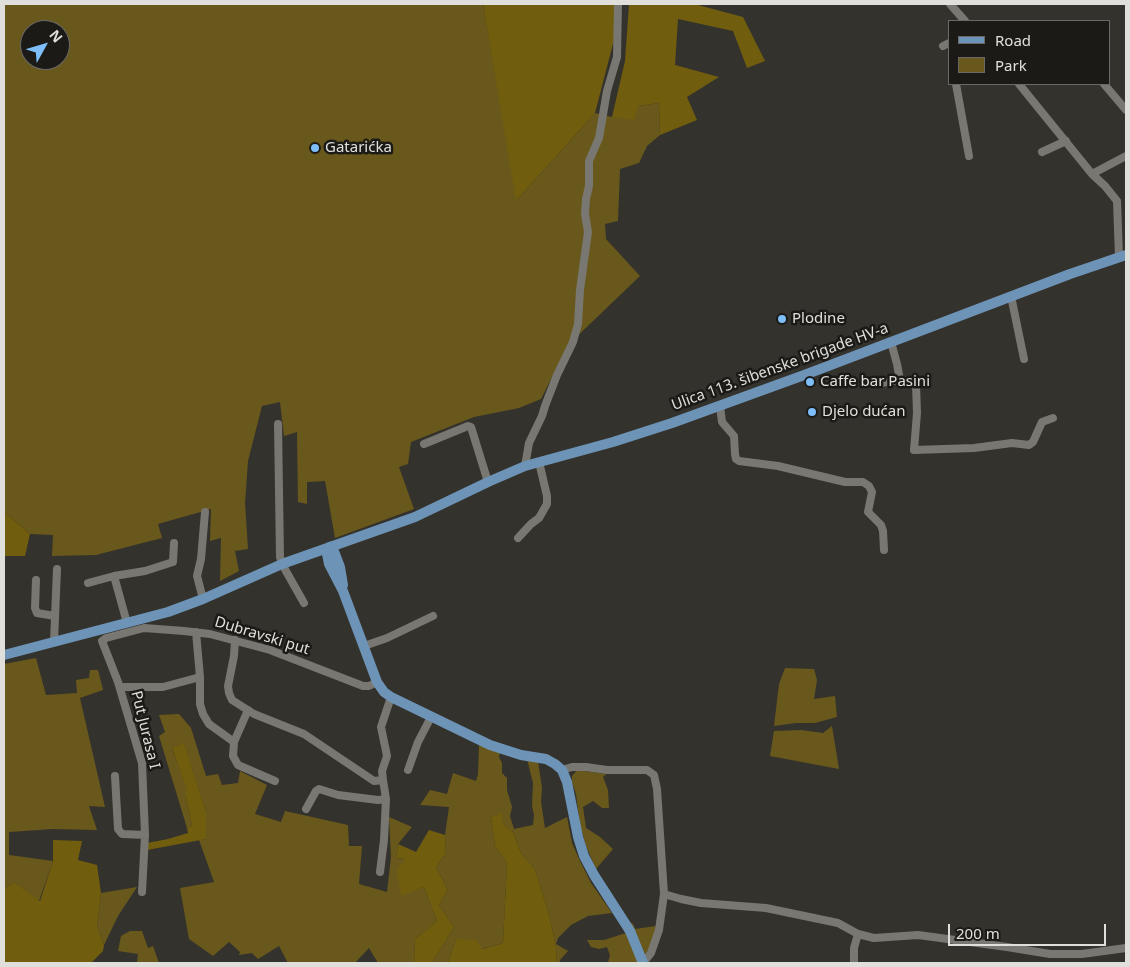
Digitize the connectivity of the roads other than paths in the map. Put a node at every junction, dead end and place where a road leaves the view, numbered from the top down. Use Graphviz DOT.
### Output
graph roads {
  1 [pos="618,4"];
  2 [pos="950,4"];
  3 [pos="964,20"];
  4 [pos="956,85"];
  5 [pos="1020,85"];
  6 [pos="1105,85"];
  7 [pos="1126,110"];
  8 [pos="1066,141"];
  9 [pos="1042,152"];
  10 [pos="969,156"];
  11 [pos="1126,156"];
  12 [pos="1092,174"];
  13 [pos="1122,256"];
  14 [pos="1011,296"];
  15 [pos="891,342"];
  16 [pos="1024,359"];
  17 [pos="900,380"];
  18 [pos="881,383"];
  19 [pos="720,406"];
  20 [pos="1053,418"];
  21 [pos="278,424"];
  22 [pos="424,444"];
  23 [pos="539,462"];
  24 [pos="526,466"];
  25 [pos="488,482"];
  26 [pos="205,512"];
  27 [pos="518,538"];
  28 [pos="174,543"];
  29 [pos="330,547"];
  30 [pos="884,550"];
  31 [pos="303,556"];
  32 [pos="282,564"];
  33 [pos="329,564"];
  34 [pos="56,569"];
  35 [pos="114,576"];
  36 [pos="36,580"];
  37 [pos="88,584"];
  38 [pos="343,591"];
  39 [pos="203,599"];
  40 [pos="304,603"];
  41 [pos="55,616"];
  42 [pos="433,616"];
  43 [pos="127,623"];
  44 [pos="196,632"];
  45 [pos="106,638"];
  46 [pos="235,640"];
  47 [pos="54,642"];
  48 [pos="364,646"];
  49 [pos="4,655"];
  50 [pos="200,677"];
  51 [pos="377,682"];
  52 [pos="120,688"];
  53 [pos="391,698"];
  54 [pos="248,710"];
  55 [pos="431,717"];
  56 [pos="234,742"];
  57 [pos="408,770"];
  58 [pos="562,770"];
  59 [pos="116,776"];
  60 [pos="384,780"];
  61 [pos="275,781"];
  62 [pos="386,798"];
  63 [pos="306,809"];
  64 [pos="145,835"];
  65 [pos="380,872"];
  66 [pos="142,892"];
  67 [pos="664,894"];
  68 [pos="858,934"];
  69 [pos="1126,948"];
  70 [pos="643,963"];
  71 [pos="854,963"];
  1 -- 24 [label="street"];
  2 -- 3 [label="street"];
  4 -- 10 [label="street"];
  5 -- 8 [label="street"];
  6 -- 7 [label="street"];
  8 -- 9 [label="street"];
  8 -- 12 [label="street"];
  11 -- 12 [label="street"];
  12 -- 13 [label="street"];
  13 -- 14 [label="main road, Ulica 113. šibenske brigade HV-a"];
  14 -- 15 [label="main road, Ulica 113. šibenske brigade HV-a"];
  14 -- 16 [label="street"];
  15 -- 17 [label="street"];
  15 -- 19 [label="main road, Ulica 113. šibenske brigade HV-a"];
  17 -- 18 [label="street"];
  17 -- 20 [label="street"];
  19 -- 23 [label="main road, Ulica 113. šibenske brigade HV-a"];
  19 -- 30 [label="street"];
  21 -- 32 [label="street"];
  22 -- 25 [label="street"];
  23 -- 24 [label="main road, Ulica 113. šibenske brigade HV-a"];
  23 -- 27 [label="street"];
  24 -- 25 [label="main road, Ulica 113. šibenske brigade HV-a"];
  25 -- 29 [label="main road, Ulica 113. šibenske brigade HV-a"];
  26 -- 39 [label="street"];
  28 -- 35 [label="street"];
  29 -- 31 [label="main road, Ulica 113. šibenske brigade HV-a"];
  29 -- 33 [label="main road"];
  29 -- 38 [label="main road"];
  31 -- 32 [label="main road, Ulica 113. šibenske brigade HV-a"];
  31 -- 33 [label="main road"];
  32 -- 39 [label="main road, Ulica 113. šibenske brigade HV-a"];
  32 -- 40 [label="street"];
  33 -- 38 [label="main road"];
  34 -- 41 [label="street"];
  35 -- 37 [label="street"];
  35 -- 43 [label="street"];
  36 -- 41 [label="street"];
  38 -- 48 [label="main road"];
  39 -- 43 [label="main road, Ulica 113. šibenske brigade HV-a"];
  41 -- 47 [label="street"];
  42 -- 48 [label="street"];
  43 -- 47 [label="main road, Ulica 113. šibenske brigade HV-a"];
  44 -- 45 [label="street, Dubravski put"];
  44 -- 46 [label="street, Dubravski put"];
  44 -- 50 [label="street"];
  45 -- 52 [label="street, Put Jurasa I"];
  46 -- 51 [label="street, Dubravski put"];
  46 -- 54 [label="street"];
  47 -- 49 [label="main road, Ulica 113. šibenske brigade HV-a"];
  48 -- 51 [label="main road"];
  50 -- 52 [label="street"];
  50 -- 56 [label="street"];
  51 -- 53 [label="main road"];
  52 -- 64 [label="street, Put Jurasa I"];
  53 -- 55 [label="main road"];
  53 -- 60 [label="street"];
  54 -- 56 [label="street"];
  54 -- 60 [label="street"];
  55 -- 57 [label="street"];
  55 -- 58 [label="main road"];
  56 -- 61 [label="street"];
  58 -- 67 [label="street"];
  58 -- 70 [label="main road"];
  59 -- 64 [label="street"];
  60 -- 62 [label="street"];
  62 -- 63 [label="street"];
  62 -- 65 [label="street"];
  64 -- 66 [label="street, Put Jurasa I"];
  67 -- 68 [label="street"];
  67 -- 70 [label="street"];
  68 -- 69 [label="street"];
  68 -- 71 [label="street"];
}
